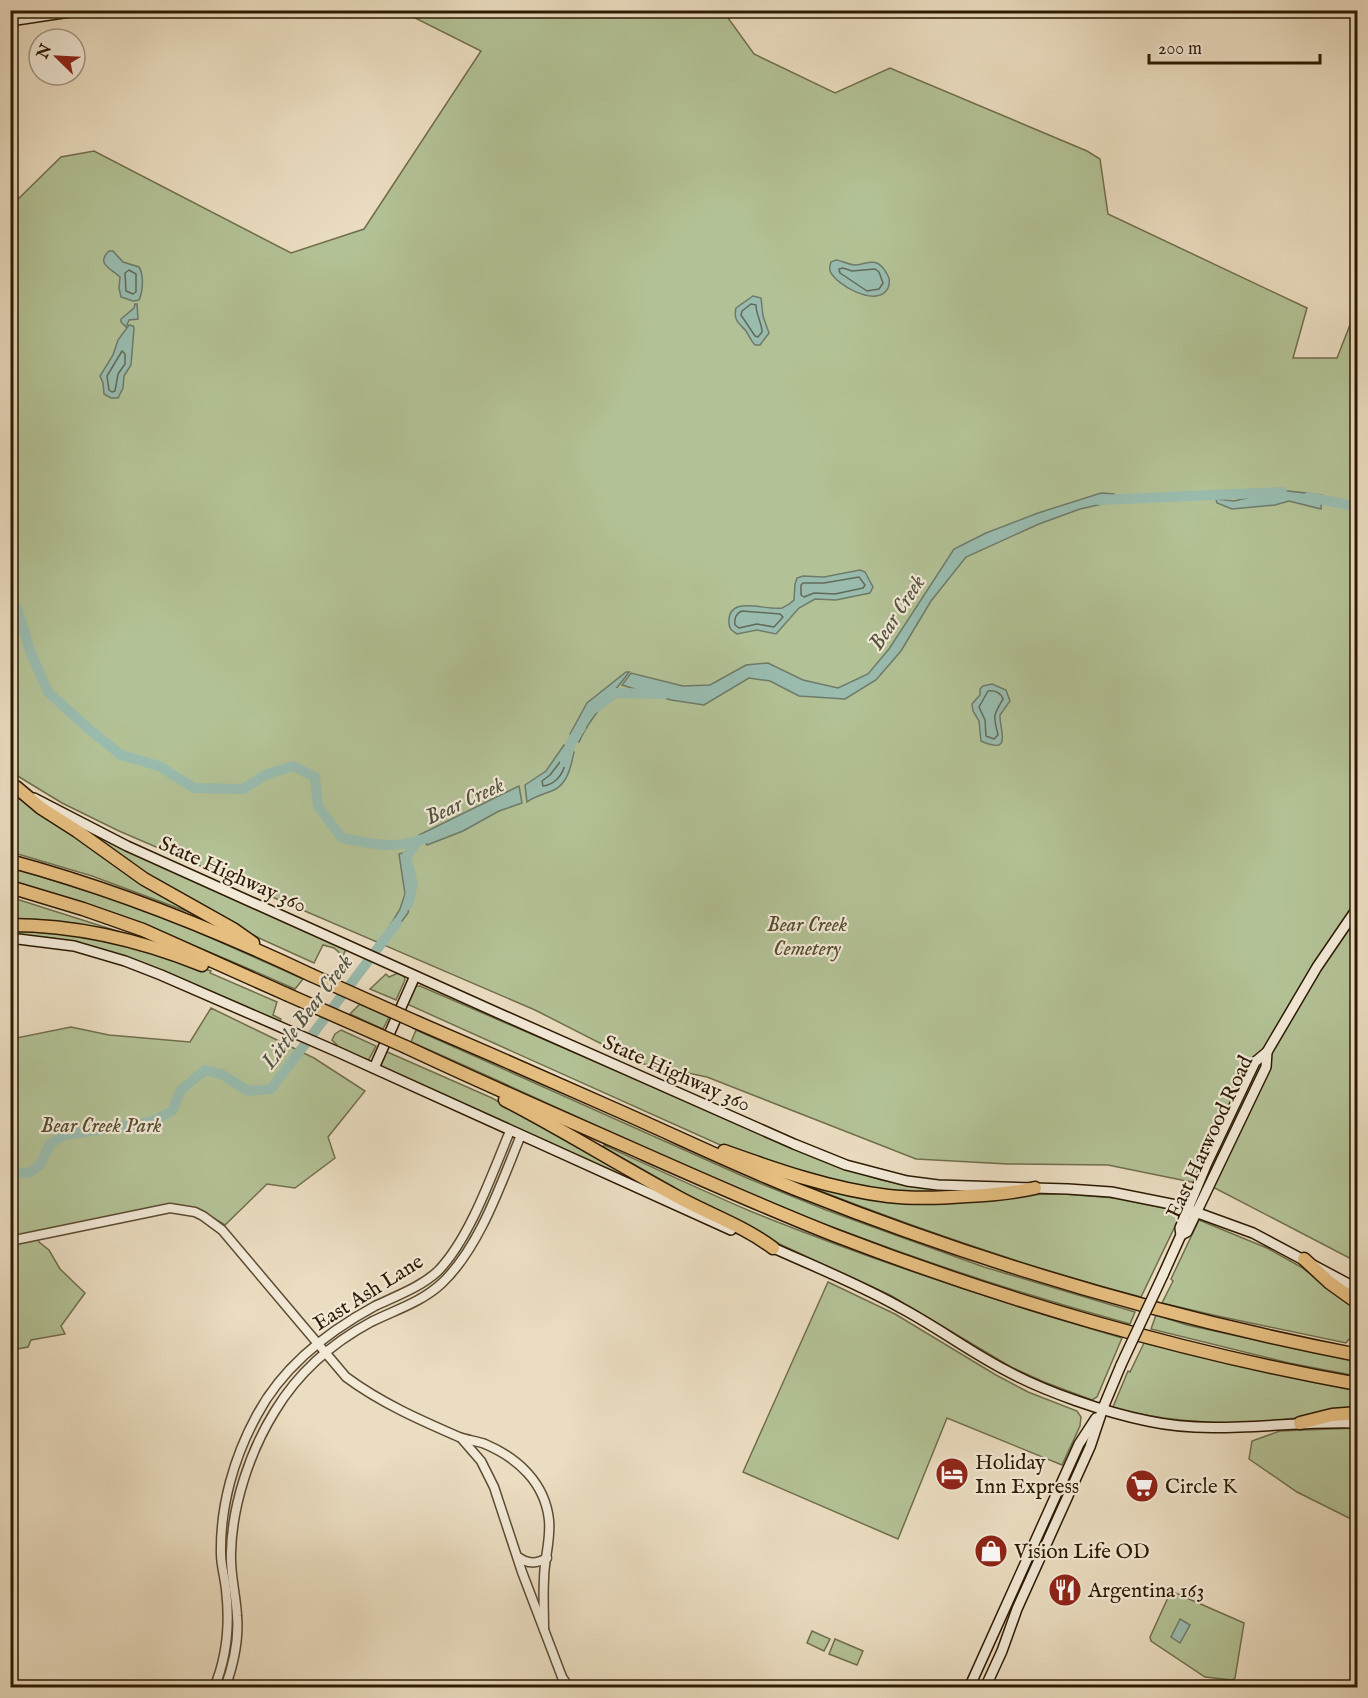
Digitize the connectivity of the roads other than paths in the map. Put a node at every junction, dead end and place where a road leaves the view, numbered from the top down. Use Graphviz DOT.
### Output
graph roads {
  1 [pos="83,10"];
  2 [pos="11,21"];
  3 [pos="13,786"];
  4 [pos="10,861"];
  5 [pos="10,887"];
  6 [pos="1358,907"];
  7 [pos="10,925"];
  8 [pos="10,939"];
  9 [pos="271,956"];
  10 [pos="415,976"];
  11 [pos="262,984"];
  12 [pos="433,1060"];
  13 [pos="374,1068"];
  14 [pos="510,1131"];
  15 [pos="521,1135"];
  16 [pos="685,1142"];
  17 [pos="1035,1188"];
  18 [pos="1192,1210"];
  19 [pos="10,1241"];
  20 [pos="773,1248"];
  21 [pos="1304,1259"];
  22 [pos="1358,1289"];
  23 [pos="1358,1304"];
  24 [pos="372,1308"];
  25 [pos="377,1320"];
  26 [pos="317,1344"];
  27 [pos="325,1353"];
  28 [pos="1358,1354"];
  29 [pos="1358,1384"];
  30 [pos="1103,1408"];
  31 [pos="1358,1413"];
  32 [pos="1300,1423"];
  33 [pos="1358,1423"];
  34 [pos="461,1438"];
  35 [pos="1032,1547"];
  36 [pos="1043,1551"];
  37 [pos="518,1557"];
  38 [pos="547,1558"];
  39 [pos="228,1618"];
  40 [pos="238,1619"];
  41 [pos="544,1629"];
  42 [pos="976,1672"];
  43 [pos="214,1688"];
  44 [pos="225,1688"];
  45 [pos="569,1688"];
  46 [pos="902,1688"];
  47 [pos="927,1688"];
  48 [pos="961,1688"];
  49 [pos="969,1688"];
  50 [pos="985,1688"];
  1 -- 2 [label="main road"];
  3 -- 9 [label="highway"];
  3 -- 10 [label="main road, State Highway 360"];
  4 -- 9 [label="highway"];
  5 -- 11 [label="highway"];
  6 -- 18 [label="main road, East Harwood Road"];
  7 -- 11 [label="highway"];
  8 -- 13 [label="main road"];
  9 -- 16 [label="highway, bridge"];
  10 -- 13 [label="main road"];
  10 -- 17 [label="main road, State Highway 360"];
  11 -- 12 [label="highway, bridge"];
  12 -- 20 [label="highway"];
  12 -- 29 [label="highway"];
  13 -- 14 [label="main road"];
  14 -- 15 [label="main road"];
  14 -- 24 [label="street, East Ash Lane"];
  15 -- 20 [label="main road"];
  15 -- 25 [label="street, East Ash Lane"];
  16 -- 17 [label="highway"];
  16 -- 28 [label="highway"];
  17 -- 18 [label="main road, State Highway 360"];
  18 -- 21 [label="main road, State Highway 360"];
  18 -- 30 [label="main road, East Harwood Road, bridge"];
  19 -- 26 [label="street"];
  20 -- 30 [label="main road"];
  21 -- 22 [label="main road, State Highway 360"];
  21 -- 23 [label="highway"];
  24 -- 25 [label="street"];
  24 -- 26 [label="street, East Ash Lane"];
  25 -- 27 [label="street, East Ash Lane"];
  26 -- 27 [label="street"];
  26 -- 39 [label="street, East Ash Lane"];
  27 -- 34 [label="street"];
  27 -- 40 [label="street, East Ash Lane"];
  30 -- 32 [label="main road"];
  30 -- 35 [label="main road, East Harwood Road"];
  30 -- 36 [label="main road, East Harwood Road"];
  31 -- 32 [label="highway"];
  32 -- 33 [label="main road"];
  34 -- 37 [label="street"];
  34 -- 38 [label="street"];
  35 -- 36 [label="main road"];
  35 -- 42 [label="main road, East Harwood Road"];
  36 -- 50 [label="main road, East Harwood Road"];
  37 -- 38 [label="street"];
  37 -- 41 [label="street"];
  38 -- 41 [label="street"];
  39 -- 40 [label="street"];
  39 -- 43 [label="street, East Ash Lane"];
  40 -- 44 [label="street, East Ash Lane"];
  41 -- 45 [label="street"];
  42 -- 48 [label="main road"];
  42 -- 49 [label="main road, East Harwood Road"];
  46 -- 47 [label="street"];
}
